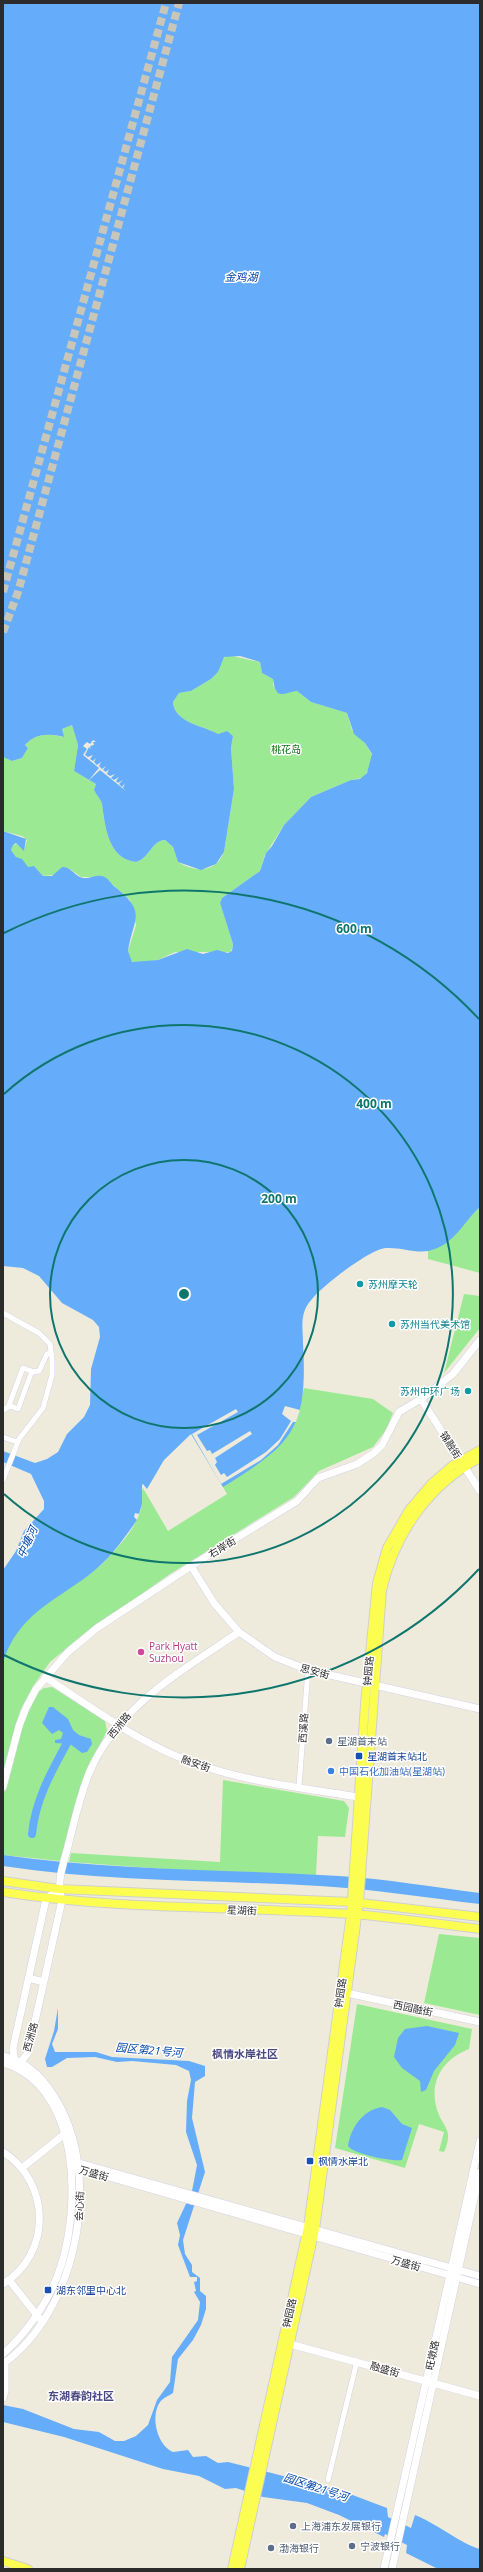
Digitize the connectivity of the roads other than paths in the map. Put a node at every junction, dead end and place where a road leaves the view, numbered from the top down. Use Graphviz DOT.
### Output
graph roads {
  1 [pos="3,1313"];
  2 [pos="480,1340"];
  3 [pos="51,1353"];
  4 [pos="32,1371"];
  5 [pos="421,1399"];
  6 [pos="10,1406"];
  7 [pos="3,1410"];
  8 [pos="3,1437"];
  9 [pos="17,1442"];
  10 [pos="480,1450"];
  11 [pos="480,1458"];
  12 [pos="463,1463"];
  13 [pos="4,1473"];
  14 [pos="3,1480"];
  15 [pos="480,1491"];
  16 [pos="191,1566"];
  17 [pos="239,1632"];
  18 [pos="308,1670"];
  19 [pos="45,1677"];
  20 [pos="370,1684"];
  21 [pos="480,1709"];
  22 [pos="118,1726"];
  23 [pos="299,1786"];
  24 [pos="3,1787"];
  25 [pos="362,1798"];
  26 [pos="3,1881"];
  27 [pos="58,1889"];
  28 [pos="3,1892"];
  29 [pos="46,1898"];
  30 [pos="62,1900"];
  31 [pos="355,1902"];
  32 [pos="354,1914"];
  33 [pos="480,1917"];
  34 [pos="480,1929"];
  35 [pos="28,1978"];
  36 [pos="44,1982"];
  37 [pos="347,1993"];
  38 [pos="480,2022"];
  39 [pos="3,2056"];
  40 [pos="3,2063"];
  41 [pos="17,2063"];
  42 [pos="68,2132"];
  43 [pos="480,2141"];
  44 [pos="3,2152"];
  45 [pos="71,2166"];
  46 [pos="79,2166"];
  47 [pos="22,2168"];
  48 [pos="478,2169"];
  49 [pos="311,2232"];
  50 [pos="454,2273"];
  51 [pos="480,2276"];
  52 [pos="6,2282"];
  53 [pos="480,2284"];
  54 [pos="40,2318"];
  55 [pos="290,2344"];
  56 [pos="3,2354"];
  57 [pos="4,2362"];
  58 [pos="357,2362"];
  59 [pos="426,2381"];
  60 [pos="434,2383"];
  61 [pos="480,2396"];
  62 [pos="3,2398"];
  63 [pos="259,2466"];
  64 [pos="328,2480"];
  65 [pos="252,2496"];
  66 [pos="3,2561"];
  67 [pos="28,2569"];
  68 [pos="232,2569"];
  69 [pos="240,2569"];
  70 [pos="384,2569"];
  71 [pos="392,2569"];
  1 -- 3 [label="street"];
  2 -- 5 [label="street, 右岸街"];
  3 -- 4 [label="street"];
  3 -- 9 [label="street"];
  4 -- 6 [label="street"];
  4 -- 6 [label="street"];
  5 -- 12 [label="street, 锦融街"];
  5 -- 16 [label="street, 右岸街"];
  6 -- 7 [label="street"];
  8 -- 9 [label="street"];
  9 -- 13 [label="street"];
  10 -- 12 [label="main road, 钟园路"];
  11 -- 12 [label="main road, 钟园路"];
  12 -- 15 [label="street, 锦融街"];
  12 -- 20 [label="main road, 钟园路"];
  13 -- 14 [label="street"];
  16 -- 17 [label="street, 思安街"];
  16 -- 19 [label="street, 右岸街"];
  17 -- 18 [label="street, 思安街"];
  17 -- 22 [label="street, 西洲路"];
  18 -- 20 [label="street, 思安街"];
  18 -- 23 [label="street, 西溪路"];
  19 -- 22 [label="street, 融安街"];
  19 -- 24 [label="street, 右岸街"];
  20 -- 21 [label="street, 思安街"];
  20 -- 25 [label="main road, 钟园路"];
  22 -- 23 [label="street, 融安街"];
  22 -- 27 [label="street, 西洲路"];
  23 -- 25 [label="street, 融安街"];
  25 -- 31 [label="main road, 钟园路"];
  26 -- 27 [label="main road, 星湖街"];
  27 -- 29 [label="street"];
  27 -- 30 [label="street"];
  27 -- 31 [label="main road, 星湖街"];
  28 -- 29 [label="main road, 星湖街"];
  29 -- 30 [label="main road, 星湖街"];
  29 -- 35 [label="street, 西洲路"];
  30 -- 32 [label="main road, 星湖街"];
  30 -- 36 [label="street, 西洲路"];
  31 -- 32 [label="main road, 钟园路"];
  31 -- 33 [label="main road, 星湖街"];
  32 -- 34 [label="main road, 星湖街"];
  32 -- 37 [label="main road, 钟园路"];
  32 -- 49 [label="main road, 钟园路"];
  35 -- 36 [label="street"];
  35 -- 41 [label="street, 西洲路"];
  36 -- 41 [label="street, 西洲路"];
  37 -- 38 [label="street, 西园融街"];
  37 -- 49 [label="main road, 钟园路"];
  39 -- 41 [label="street, 会心街"];
  40 -- 41 [label="street, 会心街"];
  41 -- 42 [label="street, 会心街"];
  42 -- 45 [label="street, 会心街"];
  42 -- 46 [label="street, 会心街"];
  42 -- 47 [label="street"];
  43 -- 48 [label="street, 旺墩路"];
  44 -- 47 [label="street"];
  45 -- 46 [label="street, 万盛街"];
  45 -- 54 [label="street, 会心街"];
  46 -- 49 [label="street, 万盛街"];
  46 -- 54 [label="street, 会心街"];
  47 -- 52 [label="street"];
  48 -- 50 [label="street, 旺墩路"];
  49 -- 50 [label="street, 万盛街"];
  49 -- 55 [label="main road, 钟园路"];
  49 -- 63 [label="main road, 钟园路"];
  50 -- 51 [label="street, 万盛街"];
  50 -- 53 [label="street, 万盛街"];
  50 -- 59 [label="street, 旺墩路"];
  50 -- 60 [label="street, 旺墩路"];
  52 -- 54 [label="street"];
  54 -- 56 [label="street, 会心街"];
  54 -- 57 [label="street, 会心街"];
  55 -- 58 [label="street, 融盛街"];
  55 -- 63 [label="main road, 钟园路"];
  57 -- 62 [label="street"];
  58 -- 59 [label="street, 融盛街"];
  58 -- 64 [label="street"];
  59 -- 60 [label="street, 融盛街"];
  59 -- 70 [label="street, 旺墩路"];
  60 -- 61 [label="street, 融盛街"];
  60 -- 71 [label="street, 旺墩路"];
  63 -- 65 [label="main road, 钟园路"];
  65 -- 68 [label="main road, 钟园路"];
  65 -- 69 [label="main road, 钟园路"];
  66 -- 67 [label="main road"];
}
